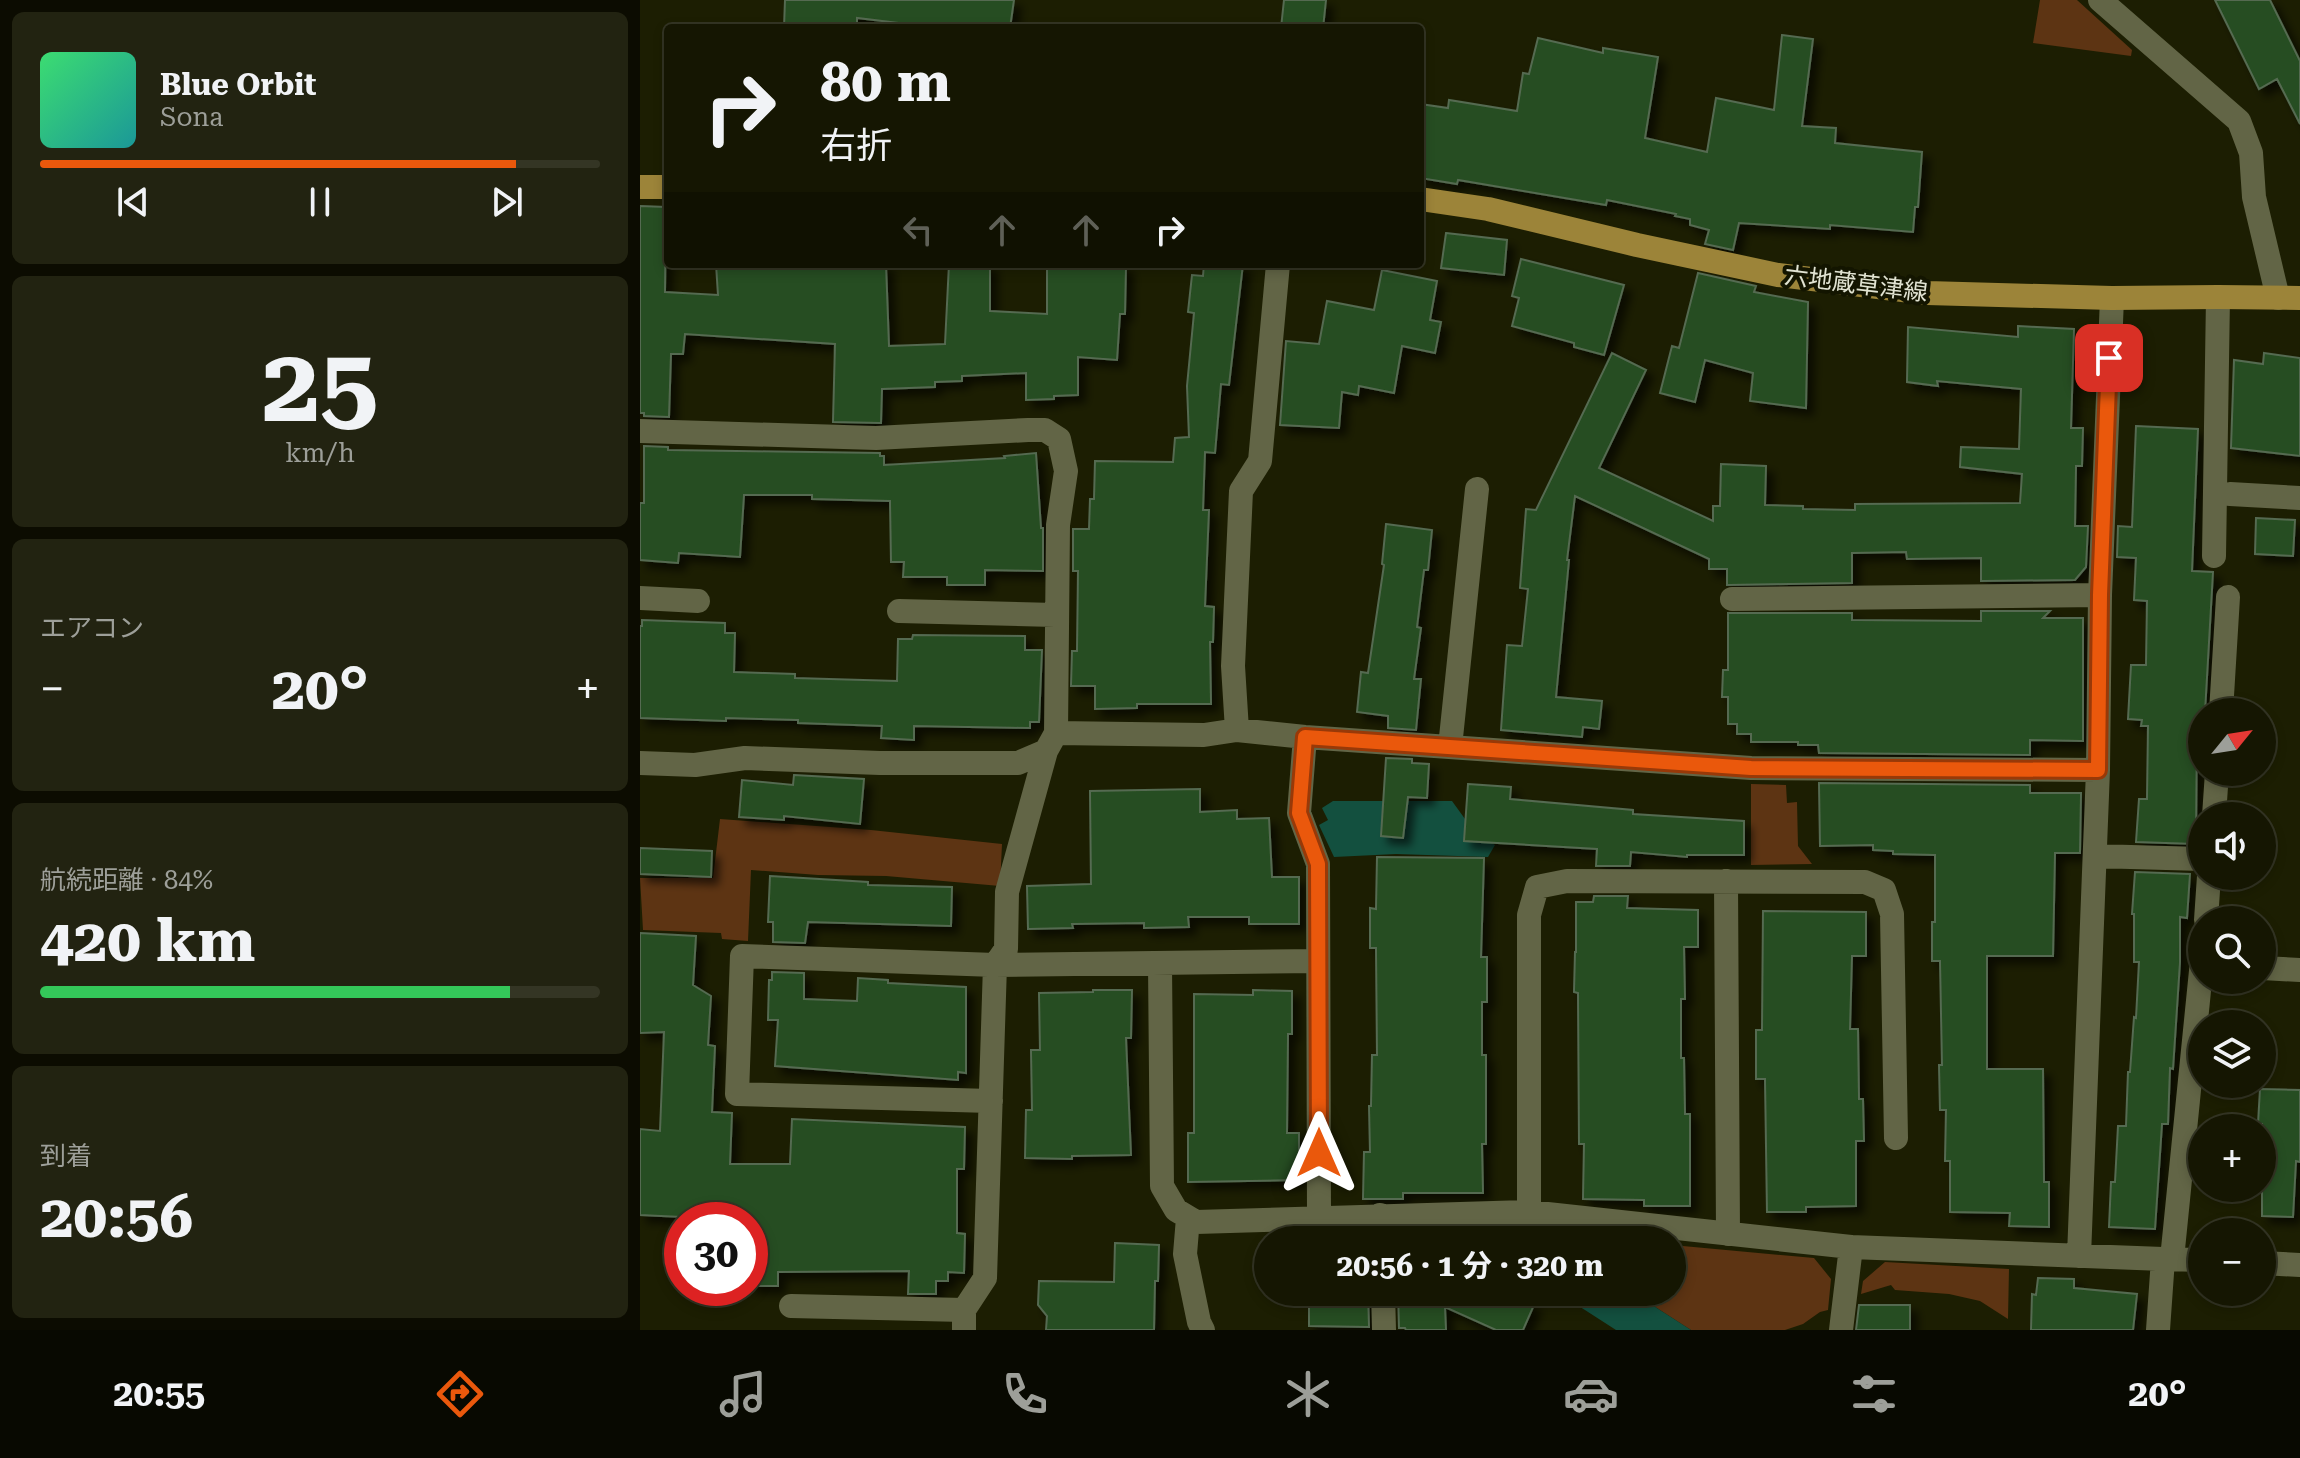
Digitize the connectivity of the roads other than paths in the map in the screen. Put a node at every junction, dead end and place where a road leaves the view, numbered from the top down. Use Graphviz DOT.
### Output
graph roads {
  1 [pos="2100,0"];
  2 [pos="640,187"];
  3 [pos="664,187"];
  4 [pos="1424,200"];
  5 [pos="1278,268"];
  6 [pos="2218,297"];
  7 [pos="2112,298"];
  8 [pos="2289,298"];
  9 [pos="640,431"];
  10 [pos="1477,489"];
  11 [pos="2230,494"];
  12 [pos="2300,498"];
  13 [pos="2214,556"];
  14 [pos="2100,595"];
  15 [pos="2228,597"];
  16 [pos="640,598"];
  17 [pos="1732,599"];
  18 [pos="698,601"];
  19 [pos="899,611"];
  20 [pos="1055,615"];
  21 [pos="2222,698"];
  22 [pos="1237,730"];
  23 [pos="1305,737"];
  24 [pos="1051,742"];
  25 [pos="1450,747"];
  26 [pos="640,763"];
  27 [pos="2098,770"];
  28 [pos="2095,856"];
  29 [pos="2188,859"];
  30 [pos="1726,881"];
  31 [pos="1318,961"];
  32 [pos="1160,964"];
  33 [pos="995,965"];
  34 [pos="2276,969"];
  35 [pos="2300,970"];
  36 [pos="2199,994"];
  37 [pos="991,1101"];
  38 [pos="1896,1138"];
  39 [pos="1529,1212"];
  40 [pos="1380,1215"];
  41 [pos="1319,1217"];
  42 [pos="1188,1218"];
  43 [pos="1380,1226"];
  44 [pos="1728,1234"];
  45 [pos="1851,1247"];
  46 [pos="2079,1256"];
  47 [pos="2168,1259"];
  48 [pos="2188,1260"];
  49 [pos="2276,1264"];
  50 [pos="2300,1265"];
  51 [pos="791,1306"];
  52 [pos="1383,1306"];
  53 [pos="964,1320"];
  54 [pos="1203,1330"];
  55 [pos="1384,1330"];
  56 [pos="1841,1330"];
  57 [pos="2158,1330"];
  1 -- 8 [label="street"];
  2 -- 3 [label="main road"];
  4 -- 7 [label="main road, 六地蔵草津線"];
  5 -- 22 [label="street"];
  6 -- 7 [label="main road, 六地蔵草津線"];
  6 -- 8 [label="main road, 六地蔵草津線"];
  6 -- 13 [label="street"];
  7 -- 14 [label="street"];
  9 -- 20 [label="street"];
  10 -- 25 [label="street"];
  11 -- 12 [label="street"];
  14 -- 17 [label="street"];
  14 -- 27 [label="street"];
  15 -- 21 [label="street"];
  16 -- 18 [label="street"];
  19 -- 20 [label="street"];
  20 -- 24 [label="street"];
  22 -- 23 [label="street"];
  22 -- 24 [label="street"];
  23 -- 25 [label="street"];
  23 -- 31 [label="street"];
  24 -- 26 [label="street"];
  24 -- 33 [label="street"];
  25 -- 27 [label="street"];
  27 -- 28 [label="street"];
  28 -- 29 [label="street"];
  28 -- 46 [label="street"];
  30 -- 38 [label="street"];
  30 -- 39 [label="street"];
  30 -- 44 [label="street"];
  31 -- 32 [label="street"];
  31 -- 41 [label="street"];
  32 -- 33 [label="street"];
  32 -- 42 [label="street"];
  33 -- 37 [label="street"];
  33 -- 37 [label="street"];
  34 -- 35 [label="street"];
  36 -- 47 [label="street"];
  37 -- 53 [label="street"];
  39 -- 40 [label="street"];
  39 -- 44 [label="street"];
  40 -- 41 [label="street"];
  40 -- 43 [label="street"];
  41 -- 42 [label="street"];
  42 -- 54 [label="street"];
  44 -- 45 [label="street"];
  45 -- 46 [label="street"];
  45 -- 56 [label="street"];
  46 -- 47 [label="street"];
  47 -- 48 [label="street"];
  47 -- 57 [label="street"];
  49 -- 50 [label="street"];
  51 -- 53 [label="street"];
  52 -- 55 [label="street"];
}
